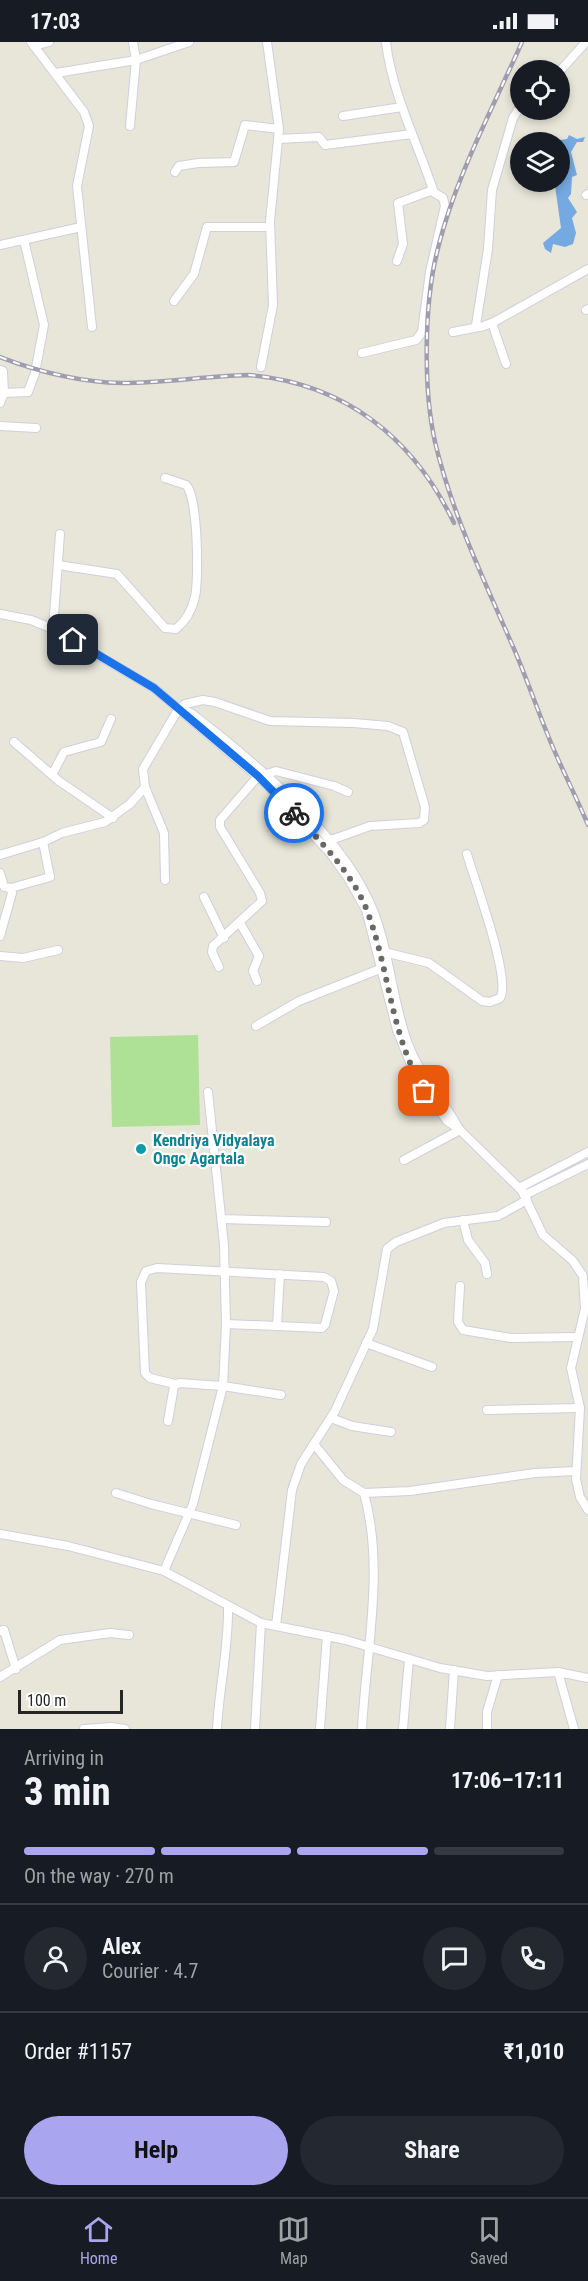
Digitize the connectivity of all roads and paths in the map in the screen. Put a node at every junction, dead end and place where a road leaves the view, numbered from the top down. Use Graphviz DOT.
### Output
graph roads {
  1 [pos="49,42"];
  2 [pos="133,42"];
  3 [pos="189,42"];
  4 [pos="267,42"];
  5 [pos="386,42"];
  6 [pos="586,42"];
  7 [pos="32,44"];
  8 [pos="136,60"];
  9 [pos="570,60"];
  10 [pos="56,73"];
  11 [pos="402,108"];
  12 [pos="343,116"];
  13 [pos="512,120"];
  14 [pos="130,126"];
  15 [pos="279,129"];
  16 [pos="412,134"];
  17 [pos="278,139"];
  18 [pos="175,172"];
  19 [pos="433,192"];
  20 [pos="81,227"];
  21 [pos="270,227"];
  22 [pos="24,240"];
  23 [pos="0,245"];
  24 [pos="397,261"];
  25 [pos="588,269"];
  26 [pos="174,302"];
  27 [pos="492,323"];
  28 [pos="92,327"];
  29 [pos="479,327"];
  30 [pos="453,332"];
  31 [pos="362,353"];
  32 [pos="506,364"];
  33 [pos="261,367"];
  34 [pos="0,370"];
  35 [pos="4,393"];
  36 [pos="0,403"];
  37 [pos="0,426"];
  38 [pos="36,428"];
  39 [pos="165,478"];
  40 [pos="60,534"];
  41 [pos="58,565"];
  42 [pos="0,614"];
  43 [pos="53,629"];
  44 [pos="179,708"];
  45 [pos="111,719"];
  46 [pos="14,742"];
  47 [pos="52,775"];
  48 [pos="265,778"];
  49 [pos="146,787"];
  50 [pos="348,792"];
  51 [pos="113,818"];
  52 [pos="328,841"];
  53 [pos="43,842"];
  54 [pos="333,851"];
  55 [pos="467,854"];
  56 [pos="0,855"];
  57 [pos="0,873"];
  58 [pos="165,880"];
  59 [pos="11,888"];
  60 [pos="204,897"];
  61 [pos="240,923"];
  62 [pos="0,936"];
  63 [pos="224,938"];
  64 [pos="58,950"];
  65 [pos="384,952"];
  66 [pos="0,956"];
  67 [pos="219,966"];
  68 [pos="384,967"];
  69 [pos="257,981"];
  70 [pos="256,1026"];
  71 [pos="208,1092"];
  72 [pos="460,1130"];
  73 [pos="588,1152"];
  74 [pos="404,1160"];
  75 [pos="588,1164"];
  76 [pos="524,1194"];
  77 [pos="222,1219"];
  78 [pos="463,1220"];
  79 [pos="326,1222"];
  80 [pos="225,1270"];
  81 [pos="280,1274"];
  82 [pos="487,1274"];
  83 [pos="460,1286"];
  84 [pos="226,1324"];
  85 [pos="277,1326"];
  86 [pos="577,1337"];
  87 [pos="366,1343"];
  88 [pos="432,1367"];
  89 [pos="175,1384"];
  90 [pos="223,1386"];
  91 [pos="281,1395"];
  92 [pos="580,1408"];
  93 [pos="487,1410"];
  94 [pos="331,1418"];
  95 [pos="168,1422"];
  96 [pos="391,1432"];
  97 [pos="314,1444"];
  98 [pos="576,1471"];
  99 [pos="116,1492"];
  100 [pos="364,1493"];
  101 [pos="588,1510"];
  102 [pos="189,1512"];
  103 [pos="236,1525"];
  104 [pos="0,1534"];
  105 [pos="164,1571"];
  106 [pos="228,1606"];
  107 [pos="261,1623"];
  108 [pos="276,1626"];
  109 [pos="0,1631"];
  110 [pos="129,1635"];
  111 [pos="327,1636"];
  112 [pos="370,1647"];
  113 [pos="409,1659"];
  114 [pos="15,1669"];
  115 [pos="454,1671"];
  116 [pos="558,1672"];
  117 [pos="498,1676"];
  118 [pos="0,1677"];
  119 [pos="588,1678"];
  120 [pos="84,1729"];
  121 [pos="125,1729"];
  122 [pos="217,1729"];
  123 [pos="255,1729"];
  124 [pos="320,1729"];
  125 [pos="362,1729"];
  126 [pos="403,1729"];
  127 [pos="450,1729"];
  128 [pos="487,1729"];
  129 [pos="574,1729"];
  1 -- 7 [label="street"];
  2 -- 8 [label="street"];
  3 -- 8 [label="street"];
  4 -- 15 [label="street"];
  5 -- 11 [label="street"];
  6 -- 9 [label="street"];
  7 -- 10 [label="street"];
  8 -- 10 [label="street"];
  8 -- 14 [label="street"];
  10 -- 20 [label="street"];
  11 -- 12 [label="street"];
  11 -- 16 [label="street"];
  13 -- 29 [label="street"];
  15 -- 17 [label="street"];
  15 -- 18 [label="street"];
  16 -- 17 [label="street"];
  16 -- 19 [label="street"];
  17 -- 21 [label="street"];
  19 -- 24 [label="street"];
  19 -- 31 [label="street"];
  20 -- 22 [label="street"];
  20 -- 28 [label="street"];
  21 -- 26 [label="street"];
  21 -- 33 [label="street"];
  22 -- 23 [label="street"];
  22 -- 35 [label="street"];
  25 -- 27 [label="street"];
  27 -- 29 [label="street"];
  27 -- 32 [label="street"];
  29 -- 30 [label="street"];
  34 -- 35 [label="street"];
  35 -- 36 [label="street"];
  37 -- 38 [label="street"];
  39 -- 41 [label="street"];
  40 -- 41 [label="street"];
  41 -- 43 [label="street"];
  42 -- 43 [label="street"];
  43 -- 44 [label="street"];
  44 -- 48 [label="street"];
  44 -- 49 [label="street"];
  44 -- 52 [label="street"];
  45 -- 47 [label="street"];
  46 -- 47 [label="street"];
  47 -- 51 [label="street"];
  48 -- 50 [label="street"];
  48 -- 52 [label="street"];
  48 -- 54 [label="street"];
  48 -- 61 [label="street"];
  49 -- 51 [label="street"];
  49 -- 58 [label="street"];
  51 -- 53 [label="street"];
  52 -- 54 [label="street"];
  53 -- 56 [label="street"];
  53 -- 59 [label="street"];
  54 -- 65 [label="street"];
  54 -- 68 [label="street"];
  55 -- 65 [label="street"];
  57 -- 59 [label="street"];
  59 -- 62 [label="street"];
  60 -- 63 [label="street"];
  61 -- 63 [label="street"];
  61 -- 69 [label="street"];
  63 -- 67 [label="street"];
  64 -- 66 [label="street"];
  65 -- 68 [label="street"];
  68 -- 70 [label="street"];
  68 -- 72 [label="street"];
  71 -- 77 [label="street"];
  72 -- 74 [label="street"];
  72 -- 76 [label="street"];
  73 -- 76 [label="street"];
  75 -- 76 [label="street"];
  76 -- 78 [label="street"];
  76 -- 86 [label="street"];
  77 -- 79 [label="street"];
  77 -- 80 [label="street"];
  78 -- 82 [label="street"];
  78 -- 87 [label="street"];
  80 -- 81 [label="street"];
  80 -- 84 [label="street"];
  80 -- 89 [label="street"];
  81 -- 85 [label="street"];
  81 -- 85 [label="street"];
  83 -- 86 [label="street"];
  84 -- 85 [label="street"];
  84 -- 90 [label="street"];
  86 -- 92 [label="street"];
  87 -- 88 [label="street"];
  87 -- 94 [label="street"];
  89 -- 90 [label="street"];
  89 -- 95 [label="street"];
  90 -- 91 [label="street"];
  90 -- 102 [label="street"];
  92 -- 93 [label="street"];
  92 -- 98 [label="street"];
  94 -- 96 [label="street"];
  94 -- 97 [label="street"];
  97 -- 100 [label="street"];
  97 -- 108 [label="street"];
  98 -- 100 [label="street"];
  98 -- 101 [label="street"];
  99 -- 102 [label="street"];
  100 -- 112 [label="street"];
  102 -- 103 [label="street"];
  102 -- 105 [label="street"];
  104 -- 105 [label="street"];
  105 -- 106 [label="street"];
  106 -- 107 [label="street"];
  106 -- 122 [label="street"];
  107 -- 108 [label="street"];
  107 -- 123 [label="street"];
  108 -- 111 [label="street"];
  109 -- 114 [label="street"];
  110 -- 114 [label="street"];
  111 -- 112 [label="street"];
  111 -- 124 [label="street"];
  112 -- 113 [label="street"];
  112 -- 125 [label="street"];
  113 -- 115 [label="street"];
  113 -- 126 [label="street"];
  114 -- 118 [label="street"];
  115 -- 117 [label="street"];
  115 -- 127 [label="street"];
  116 -- 117 [label="street"];
  116 -- 119 [label="street"];
  116 -- 129 [label="street"];
  117 -- 128 [label="street"];
  120 -- 121 [label="street"];
}
